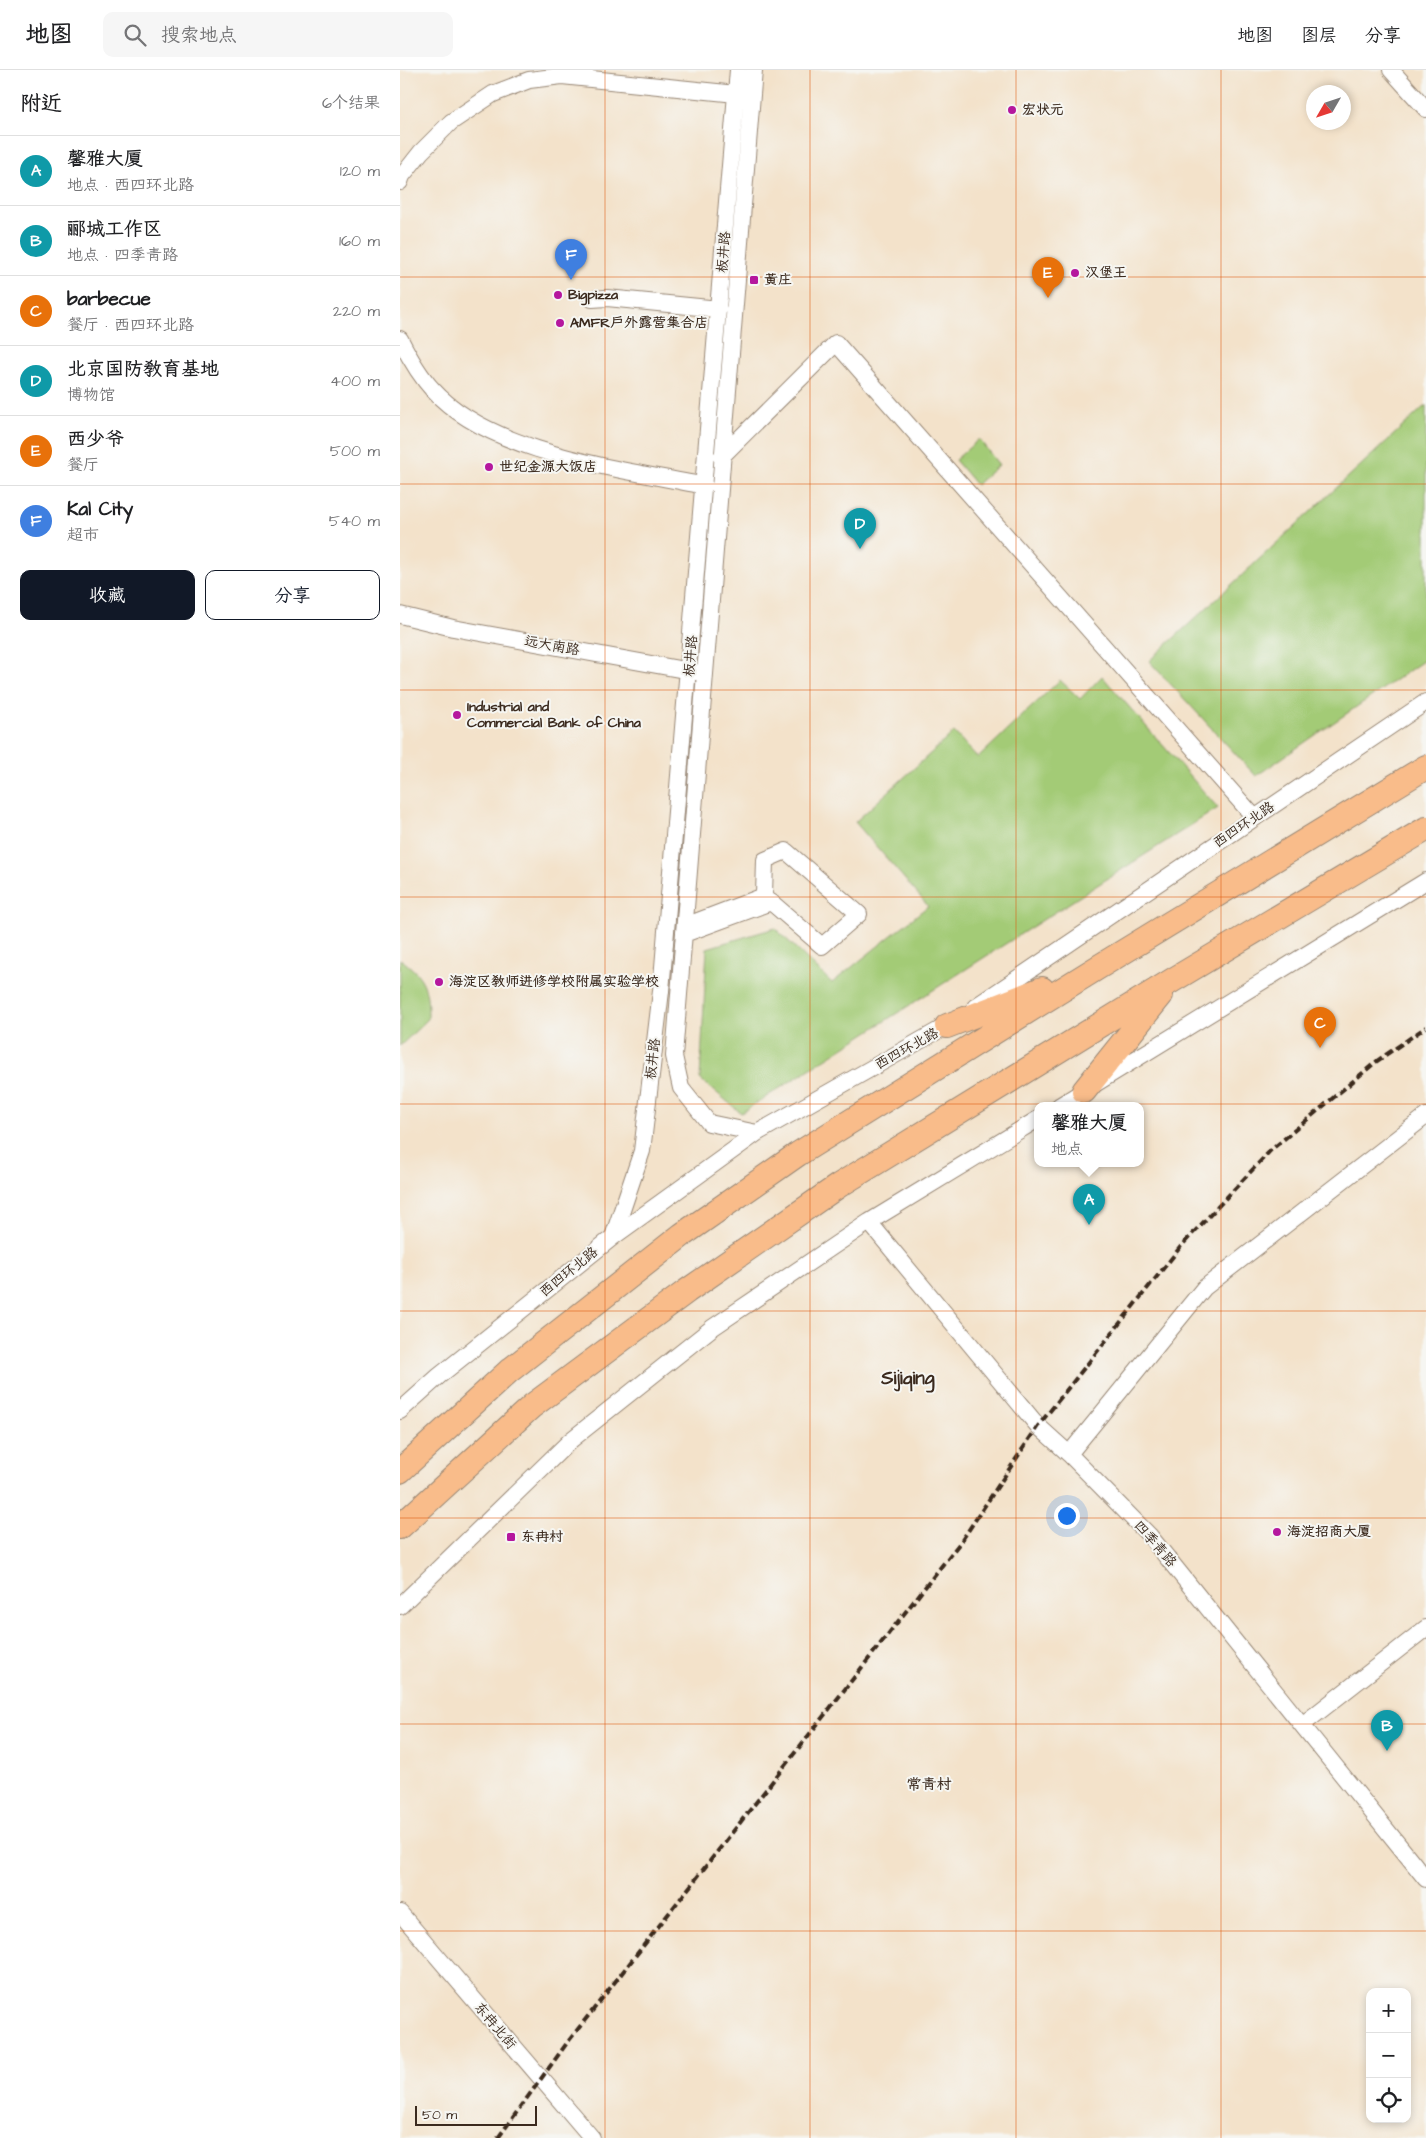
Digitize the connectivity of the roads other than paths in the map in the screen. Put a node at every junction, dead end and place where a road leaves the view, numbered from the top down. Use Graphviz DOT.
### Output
graph roads {
  1 [pos="738,70"];
  2 [pos="754,70"];
  3 [pos="1391,70"];
  4 [pos="736,94"];
  5 [pos="1426,109"];
  6 [pos="400,182"];
  7 [pos="592,299"];
  8 [pos="719,309"];
  9 [pos="400,339"];
  10 [pos="724,455"];
  11 [pos="706,468"];
  12 [pos="704,486"];
  13 [pos="400,614"];
  14 [pos="697,673"];
  15 [pos="1426,702"];
  16 [pos="1426,768"];
  17 [pos="1256,818"];
  18 [pos="1426,829"];
  19 [pos="1426,880"];
  20 [pos="684,930"];
  21 [pos="1097,968"];
  22 [pos="1173,980"];
  23 [pos="947,1026"];
  24 [pos="1084,1091"];
  25 [pos="1066,1102"];
  26 [pos="1426,1116"];
  27 [pos="1034,1121"];
  28 [pos="757,1133"];
  29 [pos="869,1222"];
  30 [pos="613,1237"];
  31 [pos="400,1411"];
  32 [pos="1069,1454"];
  33 [pos="400,1471"];
  34 [pos="400,1527"];
  35 [pos="400,1606"];
  36 [pos="1426,1628"];
  37 [pos="1302,1725"];
  38 [pos="1426,1880"];
  39 [pos="400,1913"];
  40 [pos="592,2138"];
  1 -- 4 [label="street, 板井路"];
  2 -- 10 [label="street"];
  3 -- 5 [label="street"];
  4 -- 6 [label="street"];
  4 -- 8 [label="street, 板井路"];
  7 -- 8 [label="street"];
  8 -- 11 [label="street, 板井路"];
  9 -- 12 [label="street"];
  10 -- 11 [label="street"];
  10 -- 14 [label="street"];
  10 -- 17 [label="street"];
  11 -- 12 [label="street, 板井路"];
  12 -- 14 [label="street, 板井路"];
  13 -- 14 [label="street, 远大南路"];
  14 -- 20 [label="street"];
  14 -- 30 [label="street, 板井路"];
  15 -- 17 [label="street, 西四环北路"];
  16 -- 21 [label="highway"];
  17 -- 23 [label="street, 西四环北路"];
  18 -- 22 [label="highway"];
  19 -- 24 [label="street"];
  20 -- 20 [label="street"];
  20 -- 28 [label="street"];
  21 -- 23 [label="highway"];
  21 -- 33 [label="highway"];
  22 -- 24 [label="highway"];
  22 -- 34 [label="highway"];
  23 -- 28 [label="street, 西四环北路"];
  24 -- 25 [label="street"];
  26 -- 32 [label="street"];
  27 -- 29 [label="street"];
  28 -- 30 [label="street, 西四环北路"];
  29 -- 32 [label="street, 四季青路"];
  29 -- 35 [label="street"];
  30 -- 31 [label="street, 西四环北路"];
  32 -- 37 [label="street, 四季青路"];
  36 -- 37 [label="street"];
  37 -- 38 [label="street, 四季青路"];
  39 -- 40 [label="street, 东冉北街"];
}
